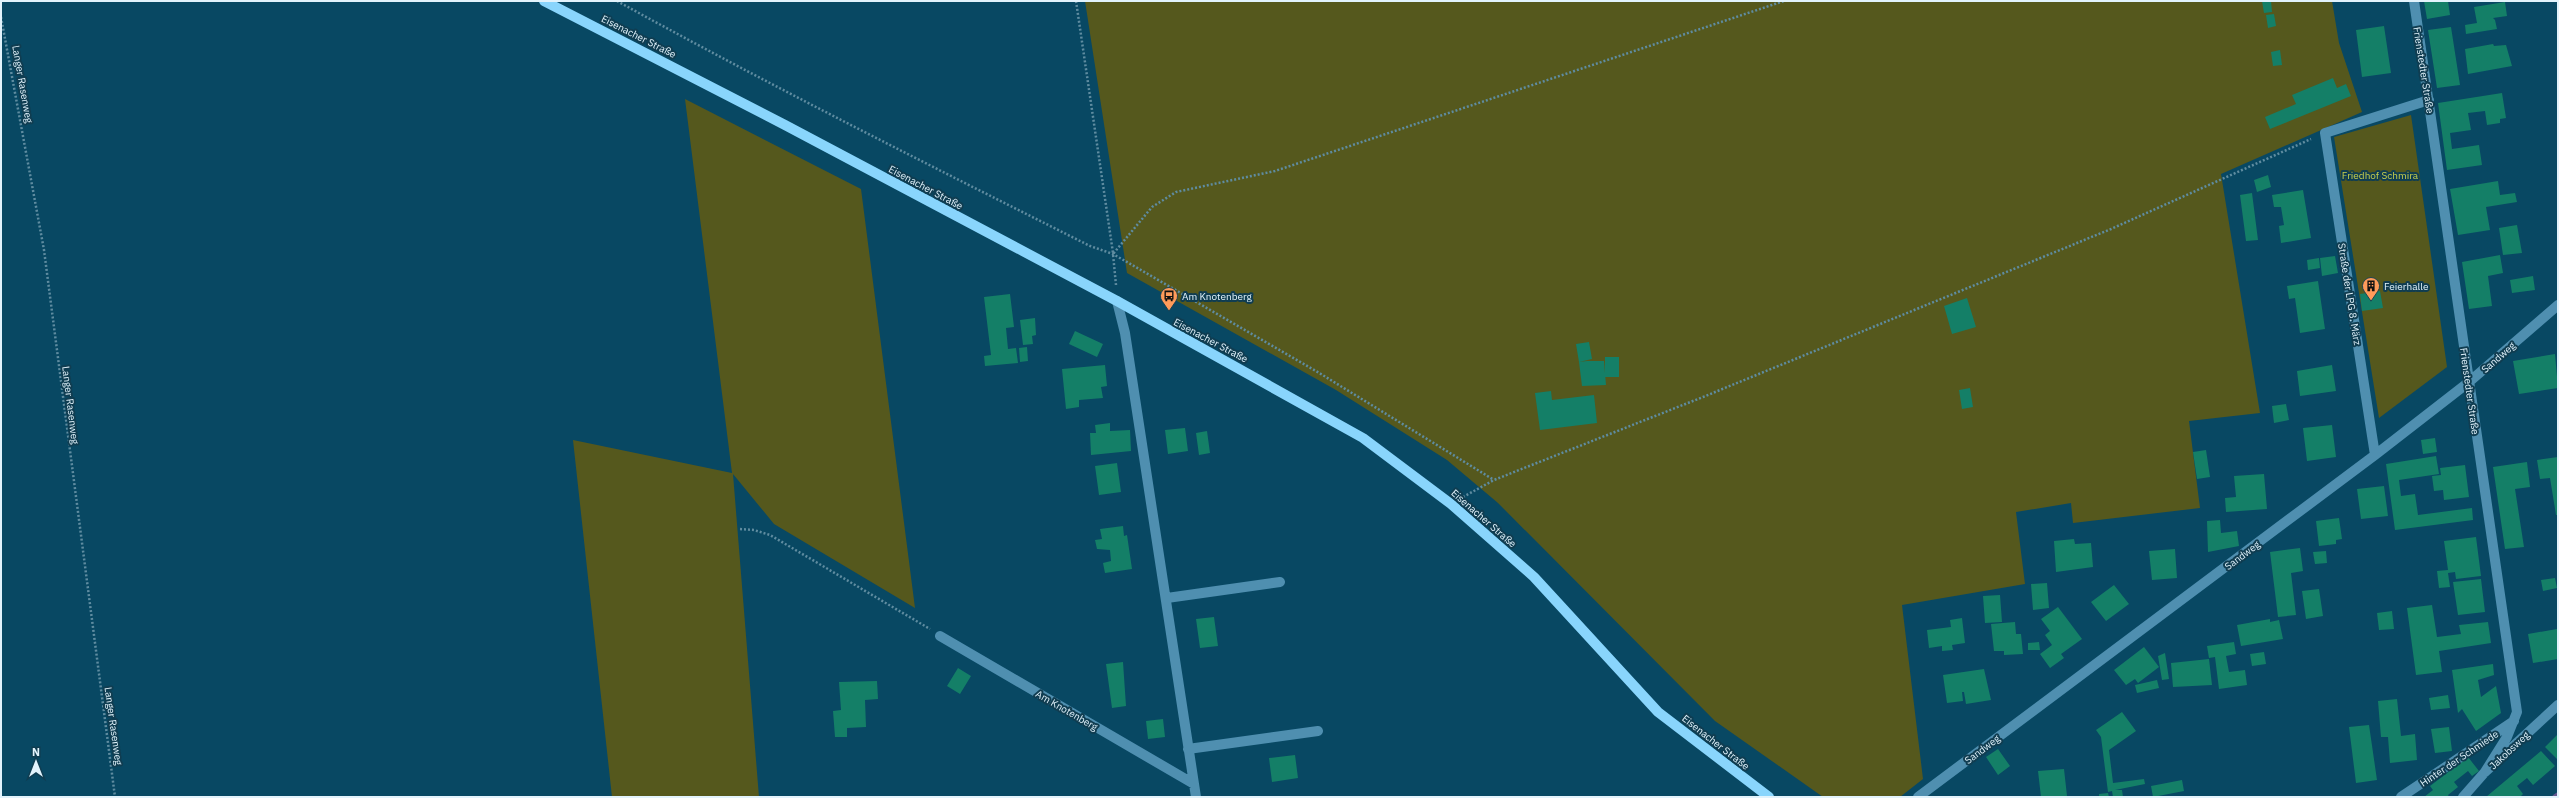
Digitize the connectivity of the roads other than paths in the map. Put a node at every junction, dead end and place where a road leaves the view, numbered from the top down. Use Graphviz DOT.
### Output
graph roads {
  1 [pos="544,1"];
  2 [pos="2414,1"];
  3 [pos="2429,100"];
  4 [pos="1117,301"];
  5 [pos="2558,305"];
  6 [pos="2469,382"];
  7 [pos="2375,455"];
  8 [pos="1280,582"];
  9 [pos="1167,598"];
  10 [pos="940,636"];
  11 [pos="2558,705"];
  12 [pos="2516,719"];
  13 [pos="1318,731"];
  14 [pos="1188,749"];
  15 [pos="2485,772"];
  16 [pos="1194,784"];
  17 [pos="1196,797"];
  18 [pos="1769,797"];
  19 [pos="1918,797"];
  20 [pos="2401,797"];
  21 [pos="2463,797"];
  1 -- 4 [label="main road, Eisenacher Straße"];
  2 -- 3 [label="street, Frienstedter Straße"];
  3 -- 6 [label="street, Frienstedter Straße"];
  3 -- 7 [label="street, Straße der LPG 8. März"];
  4 -- 9 [label="street"];
  4 -- 18 [label="main road, Eisenacher Straße"];
  5 -- 6 [label="street, Sandweg"];
  6 -- 7 [label="street, Sandweg"];
  6 -- 12 [label="street, Frienstedter Straße"];
  7 -- 19 [label="street, Sandweg"];
  8 -- 9 [label="street"];
  9 -- 14 [label="street"];
  10 -- 16 [label="street, Am Knotenberg"];
  11 -- 15 [label="street, Jakobsweg"];
  12 -- 15 [label="street, Frienstedter Straße"];
  12 -- 20 [label="street, Hinter der Schmiede"];
  13 -- 14 [label="street"];
  14 -- 16 [label="street"];
  15 -- 21 [label="street, Jakobsweg"];
  16 -- 17 [label="street"];
}
